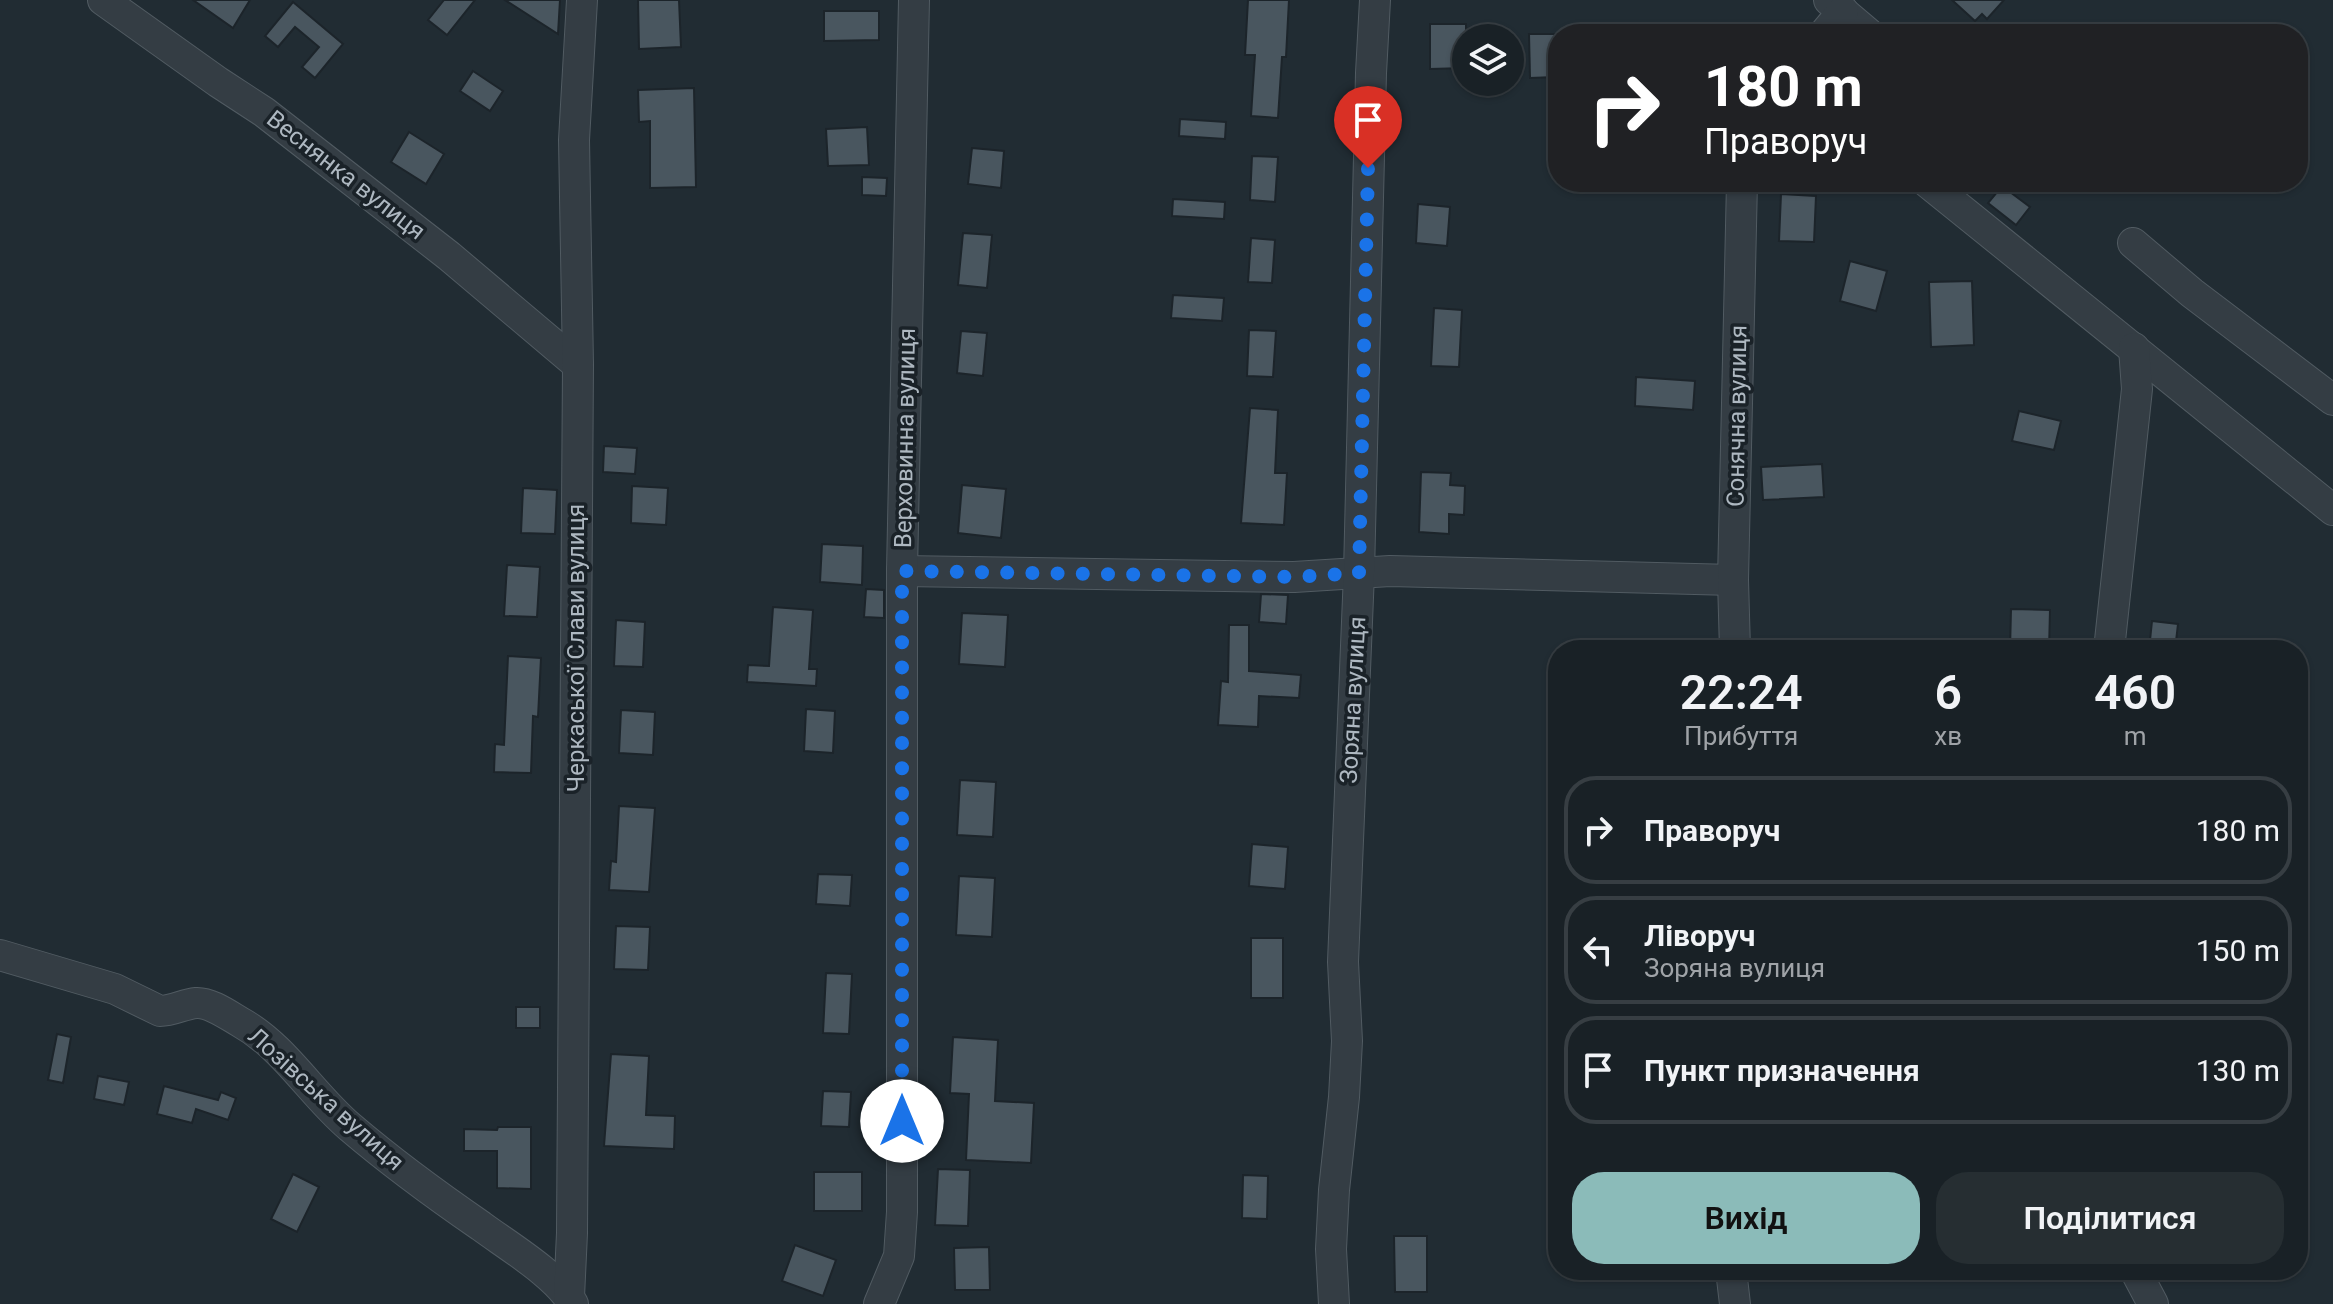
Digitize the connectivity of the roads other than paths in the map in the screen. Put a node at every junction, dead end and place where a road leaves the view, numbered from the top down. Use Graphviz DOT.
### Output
graph roads {
  1 [pos="103,0"];
  2 [pos="582,0"];
  3 [pos="914,0"];
  4 [pos="1375,0"];
  5 [pos="1742,192"];
  6 [pos="1939,192"];
  7 [pos="2133,243"];
  8 [pos="2134,348"];
  9 [pos="578,365"];
  10 [pos="2333,400"];
  11 [pos="2333,510"];
  12 [pos="902,571"];
  13 [pos="1359,573"];
  14 [pos="1733,580"];
  15 [pos="1735,640"];
  16 [pos="2110,640"];
  17 [pos="0,955"];
  18 [pos="1732,1280"];
  19 [pos="2140,1280"];
  20 [pos="571,1300"];
  21 [pos="879,1304"];
  22 [pos="1334,1304"];
  23 [pos="1735,1304"];
  24 [pos="2153,1304"];
  1 -- 9 [label="street, Веснянка вулиця"];
  2 -- 9 [label="street, Черкаської Слави вулиця"];
  3 -- 12 [label="street, Верховинна вулиця"];
  4 -- 13 [label="street, Зоряна вулиця"];
  5 -- 14 [label="street, Сонячна вулиця"];
  6 -- 8 [label="street"];
  7 -- 10 [label="street"];
  8 -- 11 [label="street"];
  8 -- 16 [label="street"];
  9 -- 20 [label="street, Черкаської Слави вулиця"];
  12 -- 13 [label="street"];
  12 -- 21 [label="street, Верховинна вулиця"];
  13 -- 14 [label="street"];
  13 -- 22 [label="street, Зоряна вулиця"];
  14 -- 15 [label="street, Сонячна вулиця"];
  17 -- 20 [label="street, Лозівська вулиця"];
  18 -- 23 [label="street"];
  19 -- 24 [label="street"];
}
